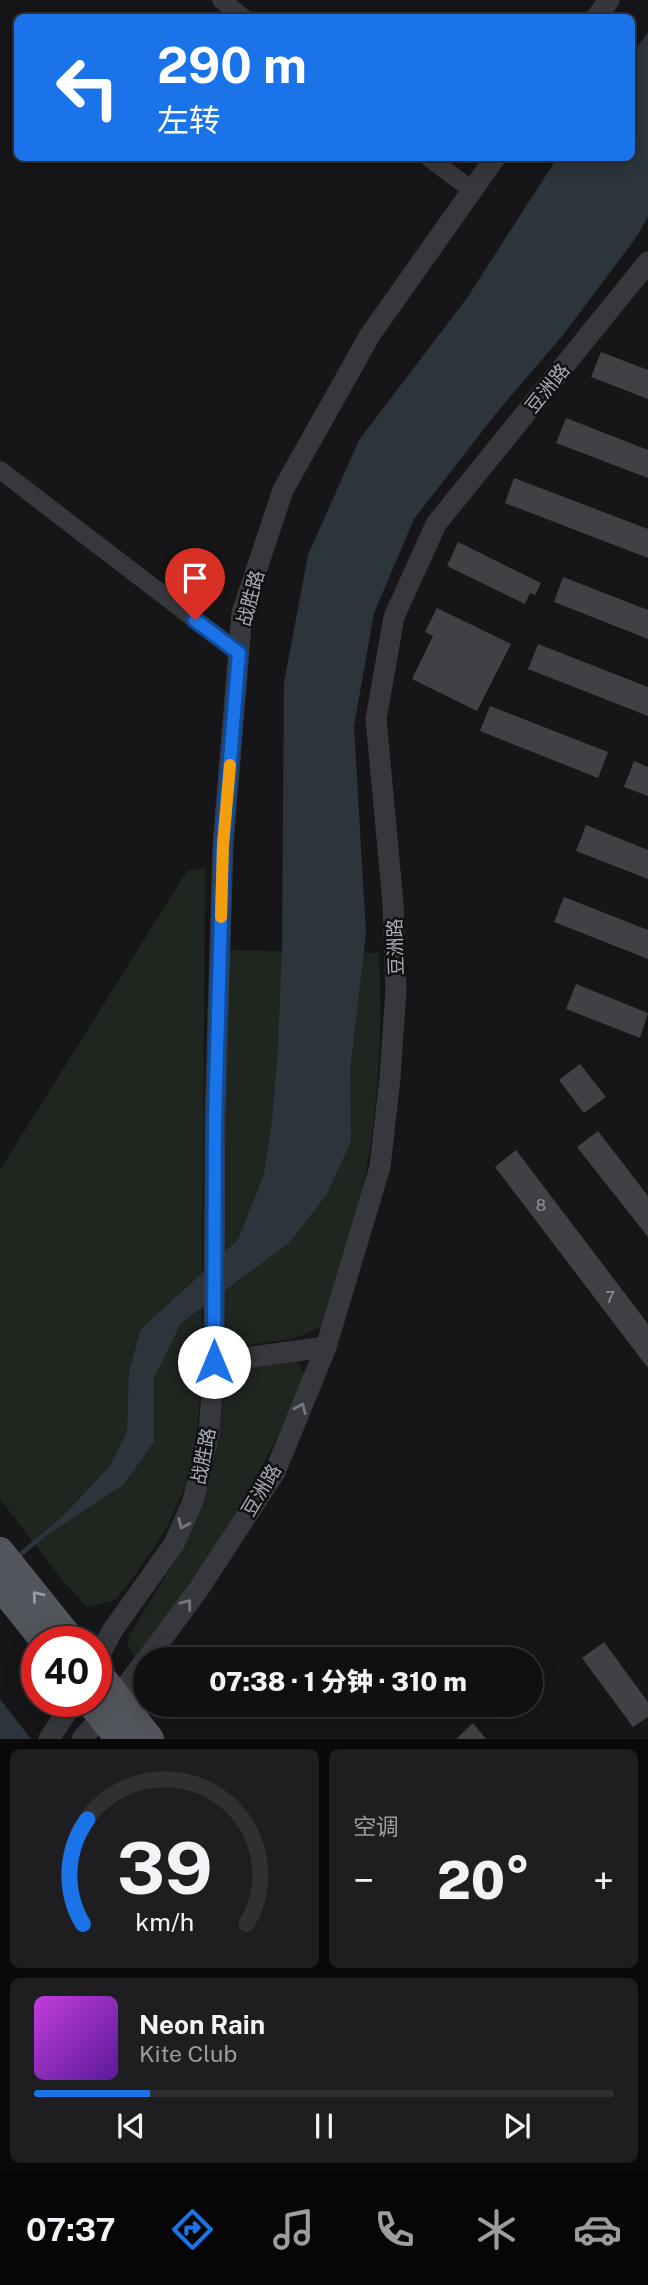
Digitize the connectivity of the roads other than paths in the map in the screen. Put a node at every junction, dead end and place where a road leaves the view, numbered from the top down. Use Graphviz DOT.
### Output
graph roads {
  1 [pos="221,0"];
  2 [pos="239,14"];
  3 [pos="433,161"];
  4 [pos="493,161"];
  5 [pos="472,190"];
  6 [pos="648,262"];
  7 [pos="0,470"];
  8 [pos="239,653"];
  9 [pos="326,1347"];
  10 [pos="214,1362"];
  11 [pos="0,1551"];
  12 [pos="0,1586"];
  13 [pos="31,1626"];
  14 [pos="60,1626"];
  15 [pos="112,1632"];
  16 [pos="156,1647"];
  17 [pos="133,1674"];
  18 [pos="112,1696"];
  19 [pos="112,1712"];
  20 [pos="64,1717"];
  21 [pos="96,1717"];
  22 [pos="109,1717"];
  23 [pos="53,1735"];
  24 [pos="82,1739"];
  25 [pos="119,1739"];
  26 [pos="150,1739"];
  1 -- 2 [label="street"];
  3 -- 5 [label="street"];
  4 -- 5 [label="street, 战胜路"];
  5 -- 8 [label="street, 战胜路"];
  6 -- 9 [label="street, 豆洲路"];
  7 -- 8 [label="street"];
  8 -- 10 [label="street, 战胜路"];
  9 -- 10 [label="street"];
  16 -- 9 [label="street, 豆洲路, one-way"];
  10 -- 15 [label="street, 战胜路, one-way"];
  14 -- 11 [label="main road, one-way"];
  12 -- 13 [label="main road"];
  17 -- 18 [label="street, 豆洲路"];
  19 -- 26 [label="main road"];
  20 -- 23 [label="street"];
  21 -- 24 [label="street"];
  22 -- 25 [label="main road"];
}
